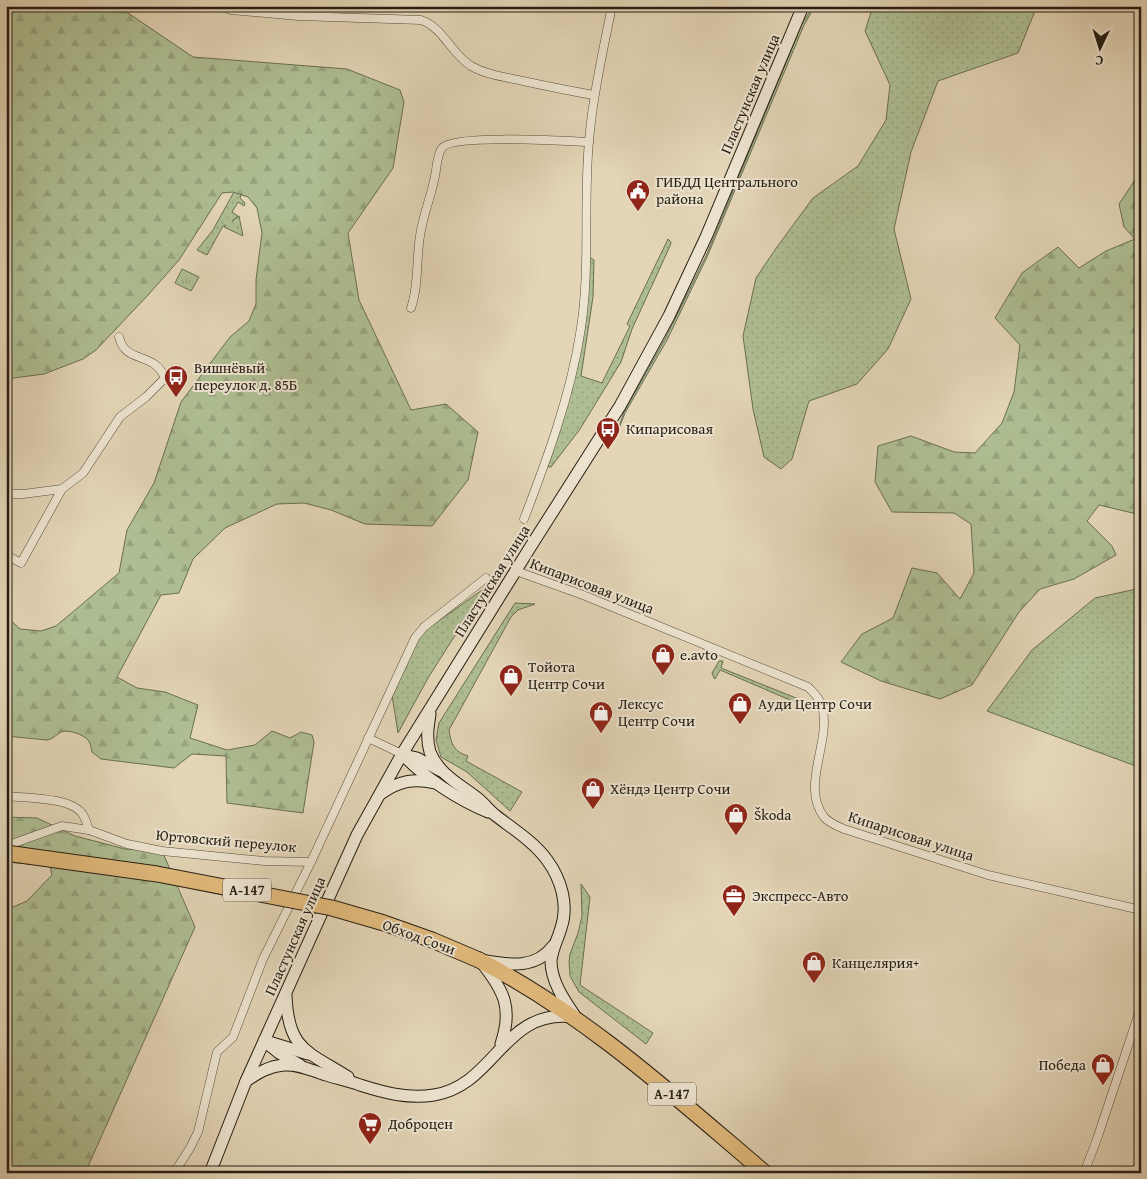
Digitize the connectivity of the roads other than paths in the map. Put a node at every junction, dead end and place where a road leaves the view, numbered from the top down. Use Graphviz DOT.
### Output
graph roads {
  1 [pos="219,6"];
  2 [pos="612,6"];
  3 [pos="803,6"];
  4 [pos="594,95"];
  5 [pos="588,142"];
  6 [pos="411,308"];
  7 [pos="119,337"];
  8 [pos="62,488"];
  9 [pos="6,491"];
  10 [pos="524,519"];
  11 [pos="6,555"];
  12 [pos="516,571"];
  13 [pos="486,578"];
  14 [pos="430,708"];
  15 [pos="368,738"];
  16 [pos="402,754"];
  17 [pos="445,774"];
  18 [pos="439,784"];
  19 [pos="380,795"];
  20 [pos="6,796"];
  21 [pos="494,814"];
  22 [pos="89,830"];
  23 [pos="6,846"];
  24 [pos="6,853"];
  25 [pos="311,862"];
  26 [pos="1141,910"];
  27 [pos="556,941"];
  28 [pos="479,960"];
  29 [pos="286,992"];
  30 [pos="1141,1007"];
  31 [pos="576,1018"];
  32 [pos="264,1041"];
  33 [pos="500,1048"];
  34 [pos="308,1054"];
  35 [pos="303,1066"];
  36 [pos="246,1081"];
  37 [pos="360,1085"];
  38 [pos="174,1173"];
  39 [pos="210,1173"];
  40 [pos="765,1173"];
  41 [pos="1084,1173"];
  1 -- 4 [label="street"];
  2 -- 4 [label="street, Пластунская улица"];
  3 -- 12 [label="main road, Пластунская улица"];
  4 -- 5 [label="street, Пластунская улица"];
  5 -- 6 [label="street"];
  5 -- 10 [label="street, Пластунская улица"];
  7 -- 8 [label="street"];
  8 -- 9 [label="street"];
  8 -- 11 [label="street"];
  12 -- 14 [label="main road, Пластунская улица"];
  12 -- 26 [label="street, Кипарисовая улица"];
  13 -- 15 [label="street"];
  14 -- 16 [label="main road, Пластунская улица"];
  14 -- 17 [label="main road, А-147"];
  15 -- 16 [label="street"];
  15 -- 25 [label="street"];
  16 -- 17 [label="main road, А-147"];
  16 -- 18 [label="main road, А-147"];
  16 -- 19 [label="main road, Пластунская улица"];
  17 -- 21 [label="main road, А-147"];
  18 -- 19 [label="main road, А-147"];
  18 -- 21 [label="main road, А-147"];
  19 -- 29 [label="main road, Пластунская улица"];
  20 -- 22 [label="street"];
  21 -- 27 [label="main road, А-147"];
  22 -- 23 [label="street, Юртовский переулок"];
  22 -- 25 [label="street, Юртовский переулок"];
  24 -- 28 [label="highway, Обход Сочи / А-147, bridge"];
  25 -- 38 [label="street"];
  27 -- 28 [label="main road, А-147"];
  27 -- 31 [label="main road, А-147"];
  28 -- 31 [label="highway, Обход Сочи / А-147"];
  28 -- 33 [label="main road, А-147"];
  29 -- 32 [label="main road, Пластунская улица"];
  29 -- 34 [label="main road, А-147"];
  30 -- 41 [label="street"];
  31 -- 33 [label="main road, А-147"];
  31 -- 40 [label="highway, Обход Сочи / А-147"];
  32 -- 34 [label="main road, А-147"];
  32 -- 35 [label="main road, А-147"];
  32 -- 36 [label="main road, Пластунская улица"];
  33 -- 37 [label="main road, А-147"];
  34 -- 37 [label="main road, А-147"];
  35 -- 36 [label="main road, А-147"];
  35 -- 37 [label="main road, А-147"];
  36 -- 39 [label="main road, Пластунская улица"];
}
